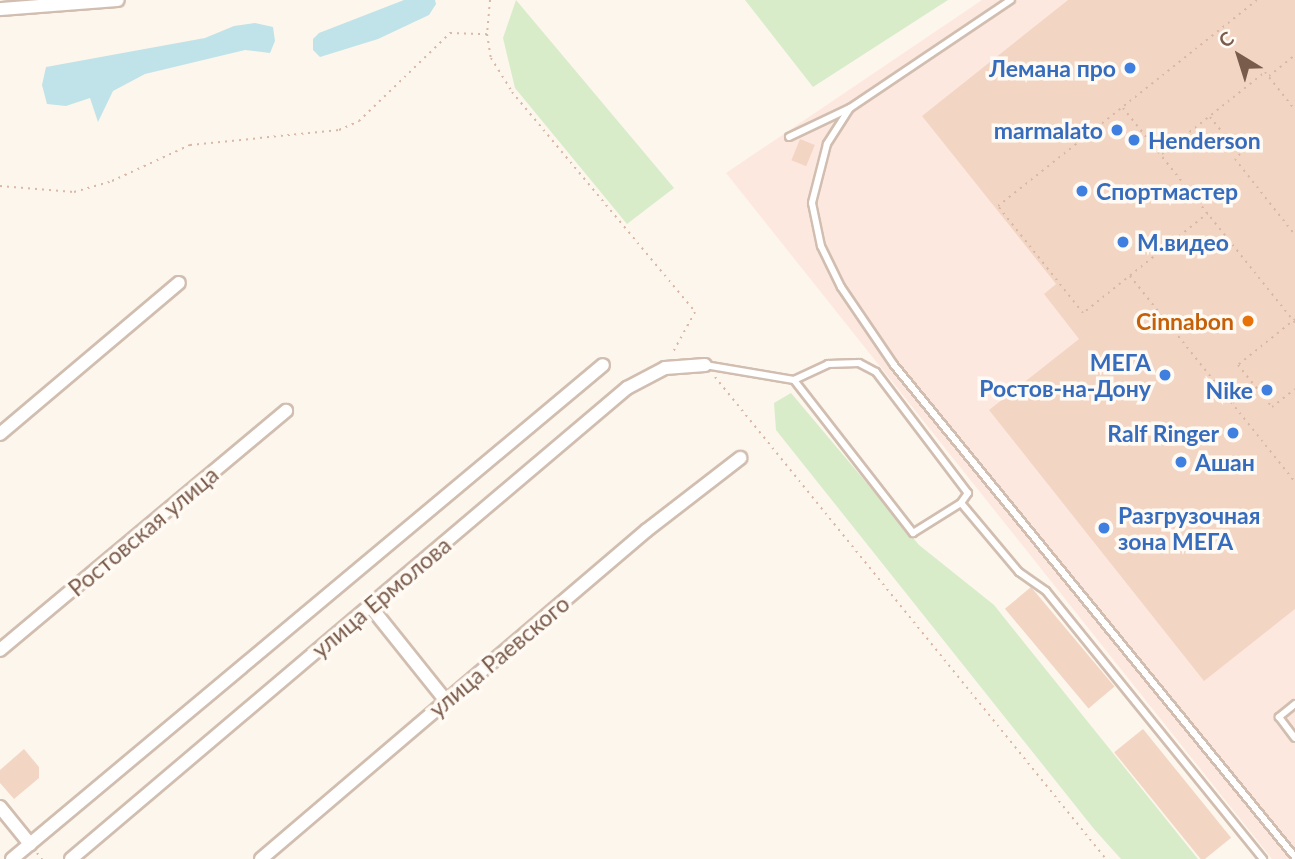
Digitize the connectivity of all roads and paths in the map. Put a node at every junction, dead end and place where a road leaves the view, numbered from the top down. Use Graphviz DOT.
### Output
graph roads {
  1 [pos="118,0"];
  2 [pos="490,0"];
  3 [pos="1011,0"];
  4 [pos="1257,0"];
  5 [pos="92,2"];
  6 [pos="0,9"];
  7 [pos="486,34"];
  8 [pos="1295,55"];
  9 [pos="1268,77"];
  10 [pos="1122,107"];
  11 [pos="850,108"];
  12 [pos="1295,110"];
  13 [pos="1210,116"];
  14 [pos="789,137"];
  15 [pos="1161,155"];
  16 [pos="0,186"];
  17 [pos="1208,213"];
  18 [pos="1295,235"];
  19 [pos="1130,275"];
  20 [pos="178,283"];
  21 [pos="1294,321"];
  22 [pos="603,365"];
  23 [pos="705,365"];
  24 [pos="665,368"];
  25 [pos="794,380"];
  26 [pos="1254,385"];
  27 [pos="1295,389"];
  28 [pos="1232,403"];
  29 [pos="286,411"];
  30 [pos="0,434"];
  31 [pos="740,458"];
  32 [pos="1295,482"];
  33 [pos="961,503"];
  34 [pos="370,606"];
  35 [pos="0,650"];
  36 [pos="446,701"];
  37 [pos="1295,704"];
  38 [pos="1295,738"];
  39 [pos="0,807"];
  40 [pos="30,844"];
  41 [pos="1295,857"];
  42 [pos="12,859"];
  43 [pos="71,859"];
  44 [pos="261,859"];
  45 [pos="1106,859"];
  46 [pos="1263,859"];
  1 -- 5 [label="street"];
  2 -- 7 [label="path"];
  3 -- 11 [label="lane"];
  4 -- 10 [label="path"];
  5 -- 6 [label="street"];
  7 -- 16 [label="path"];
  7 -- 24 [label="path"];
  8 -- 9 [label="path"];
  9 -- 12 [label="path"];
  9 -- 13 [label="path"];
  10 -- 15 [label="path"];
  10 -- 19 [label="path"];
  11 -- 14 [label="lane"];
  11 -- 41 [label="lane"];
  13 -- 15 [label="path"];
  13 -- 18 [label="path"];
  15 -- 17 [label="path"];
  17 -- 19 [label="path"];
  17 -- 21 [label="path"];
  19 -- 28 [label="path"];
  20 -- 30 [label="street"];
  21 -- 26 [label="path"];
  22 -- 40 [label="street, улица Ермолова"];
  23 -- 24 [label="street, улица Ермолова"];
  23 -- 25 [label="lane"];
  23 -- 45 [label="path"];
  24 -- 34 [label="street, улица Ермолова"];
  25 -- 33 [label="lane"];
  25 -- 33 [label="lane"];
  26 -- 27 [label="path"];
  26 -- 28 [label="path"];
  28 -- 32 [label="path"];
  29 -- 35 [label="street, Ростовская улица"];
  31 -- 36 [label="street, улица Раевского"];
  33 -- 46 [label="lane"];
  34 -- 36 [label="street"];
  34 -- 43 [label="street, улица Ермолова"];
  36 -- 44 [label="street, улица Раевского"];
  37 -- 38 [label="lane"];
  39 -- 40 [label="street"];
  40 -- 42 [label="street, улица Ермолова"];
}
